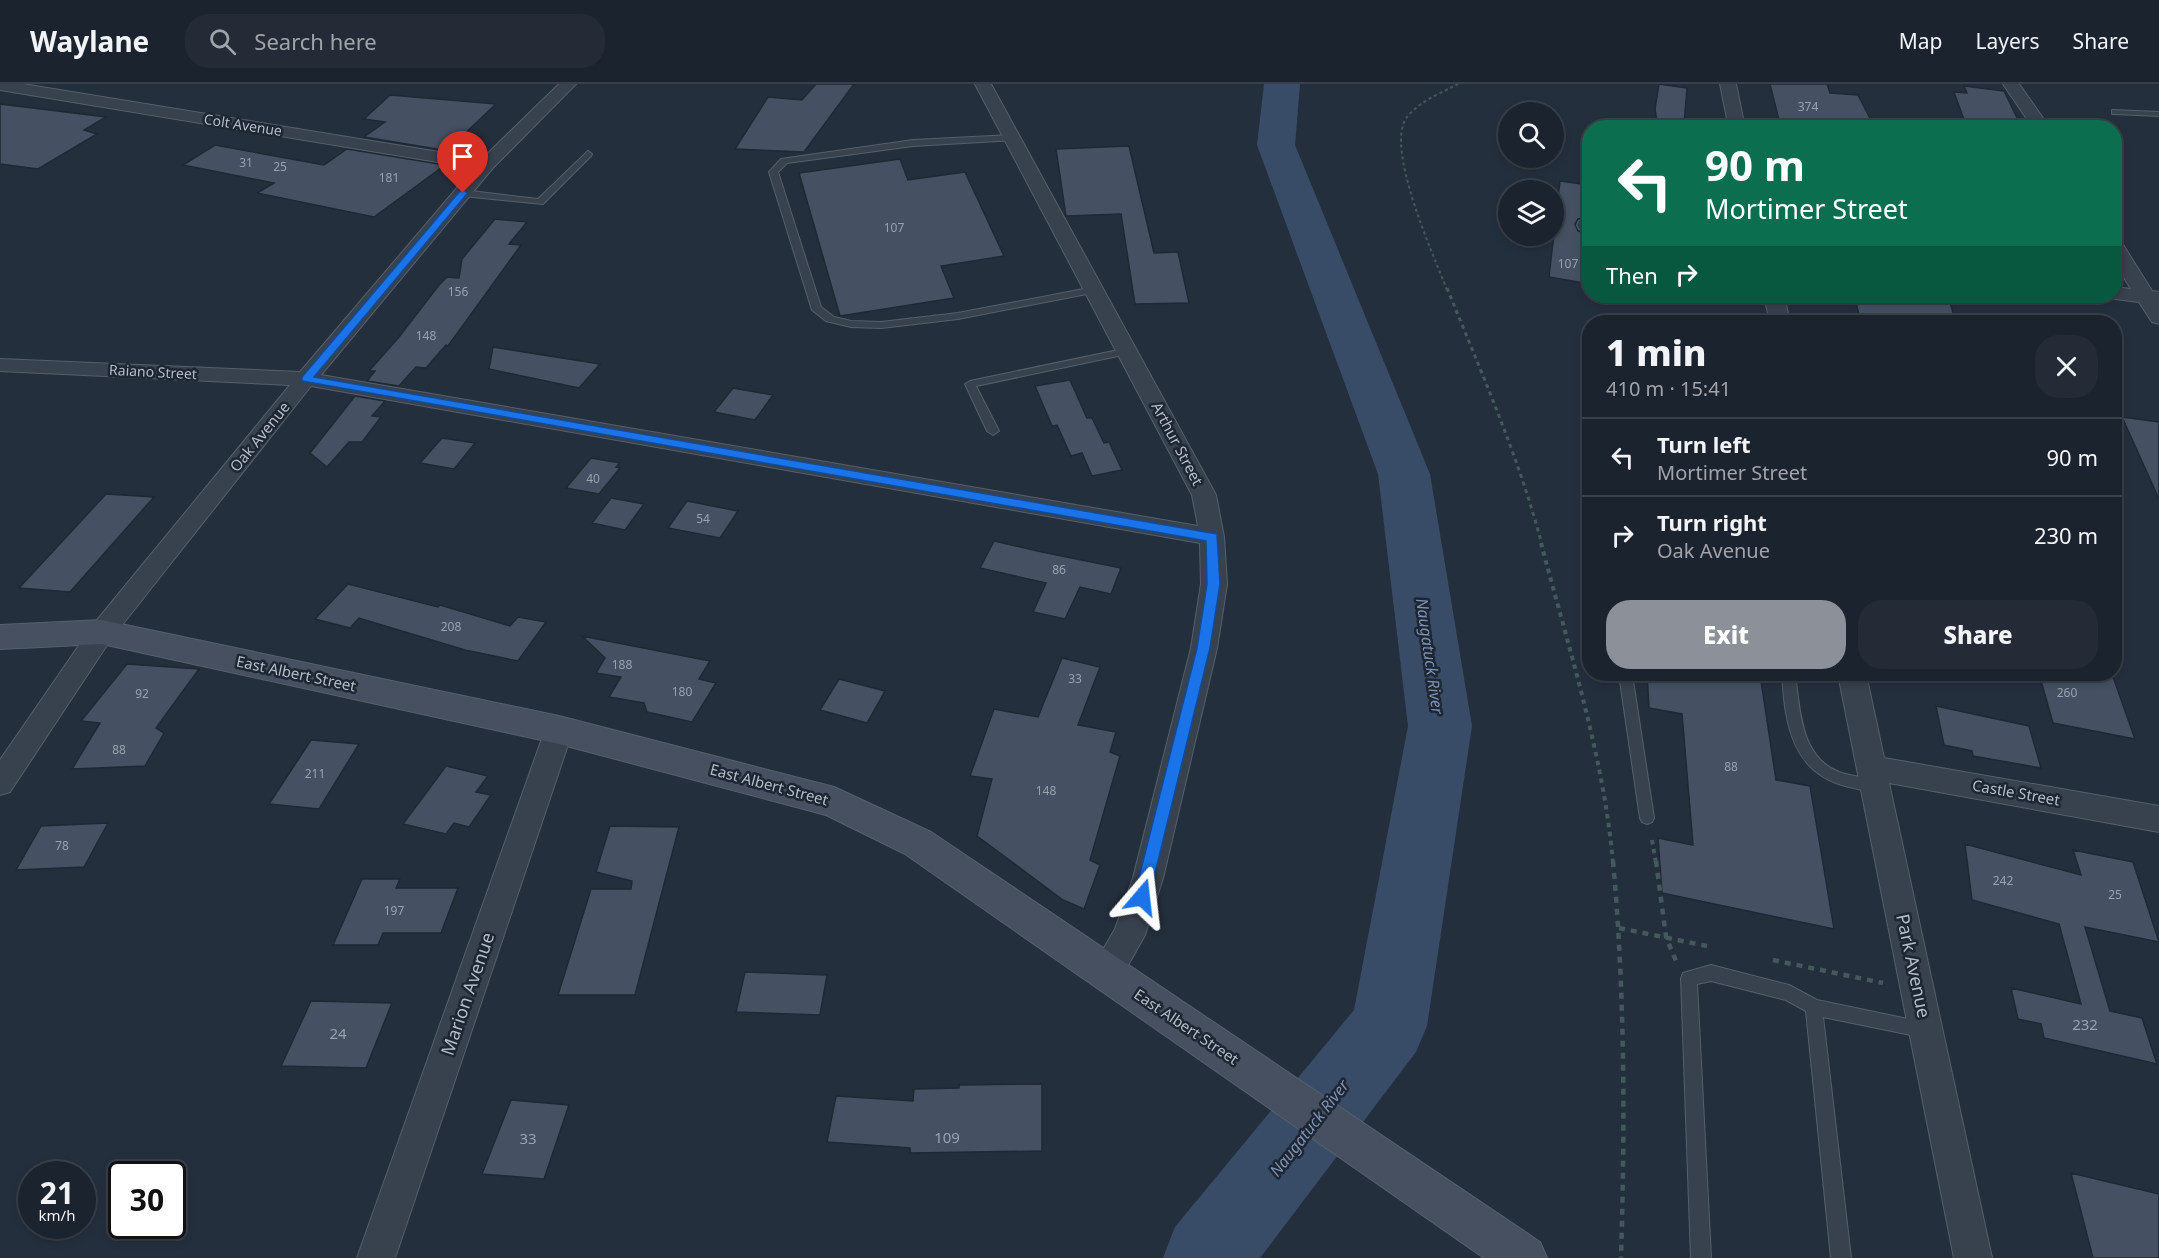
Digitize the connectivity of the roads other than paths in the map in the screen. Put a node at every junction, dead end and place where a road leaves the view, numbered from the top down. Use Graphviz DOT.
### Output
graph roads {
  1 [pos="568,84"];
  2 [pos="983,84"];
  3 [pos="1728,84"];
  4 [pos="2011,84"];
  5 [pos="0,85"];
  6 [pos="2115,112"];
  7 [pos="2159,114"];
  8 [pos="1735,120"];
  9 [pos="2036,120"];
  10 [pos="1012,138"];
  11 [pos="588,154"];
  12 [pos="486,165"];
  13 [pos="463,193"];
  14 [pos="2122,257"];
  15 [pos="1094,290"];
  16 [pos="2122,294"];
  17 [pos="2152,298"];
  18 [pos="2159,318"];
  19 [pos="1128,351"];
  20 [pos="0,365"];
  21 [pos="306,379"];
  22 [pos="993,431"];
  23 [pos="1212,537"];
  24 [pos="102,632"];
  25 [pos="0,637"];
  26 [pos="1626,681"];
  27 [pos="1789,681"];
  28 [pos="1853,681"];
  29 [pos="559,730"];
  30 [pos="1874,777"];
  31 [pos="0,783"];
  32 [pos="1647,818"];
  33 [pos="2159,819"];
  34 [pos="1106,972"];
  35 [pos="1814,1007"];
  36 [pos="1927,1030"];
  37 [pos="376,1258"];
  38 [pos="1524,1258"];
  39 [pos="1701,1258"];
  40 [pos="1841,1258"];
  41 [pos="1973,1258"];
  1 -- 12 [label="street, Oak Avenue"];
  2 -- 10 [label="street, Arthur Street"];
  3 -- 8 [label="street"];
  4 -- 9 [label="street"];
  5 -- 12 [label="street, Colt Avenue"];
  6 -- 7 [label="lane"];
  10 -- 15 [label="street, Arthur Street"];
  10 -- 15 [label="lane"];
  11 -- 13 [label="lane"];
  12 -- 13 [label="street, Oak Avenue"];
  13 -- 21 [label="street, Oak Avenue"];
  14 -- 17 [label="street"];
  15 -- 19 [label="street, Arthur Street"];
  16 -- 17 [label="street"];
  17 -- 18 [label="street"];
  19 -- 22 [label="lane"];
  19 -- 23 [label="street, Arthur Street"];
  20 -- 21 [label="street, Raiano Street"];
  21 -- 23 [label="street, Raiano Street"];
  21 -- 24 [label="street, Oak Avenue"];
  23 -- 34 [label="street, Arthur Street"];
  24 -- 25 [label="main road, East Albert Street"];
  24 -- 29 [label="main road, East Albert Street"];
  24 -- 31 [label="street, Oak Avenue"];
  26 -- 32 [label="lane"];
  27 -- 30 [label="lane"];
  28 -- 30 [label="street, Park Avenue"];
  29 -- 34 [label="main road, East Albert Street"];
  29 -- 37 [label="street, Marion Avenue"];
  30 -- 33 [label="street, Castle Street"];
  30 -- 36 [label="street, Park Avenue"];
  34 -- 38 [label="main road, East Albert Street"];
  35 -- 36 [label="lane"];
  35 -- 39 [label="lane"];
  35 -- 40 [label="lane"];
  36 -- 41 [label="street, Park Avenue"];
}
